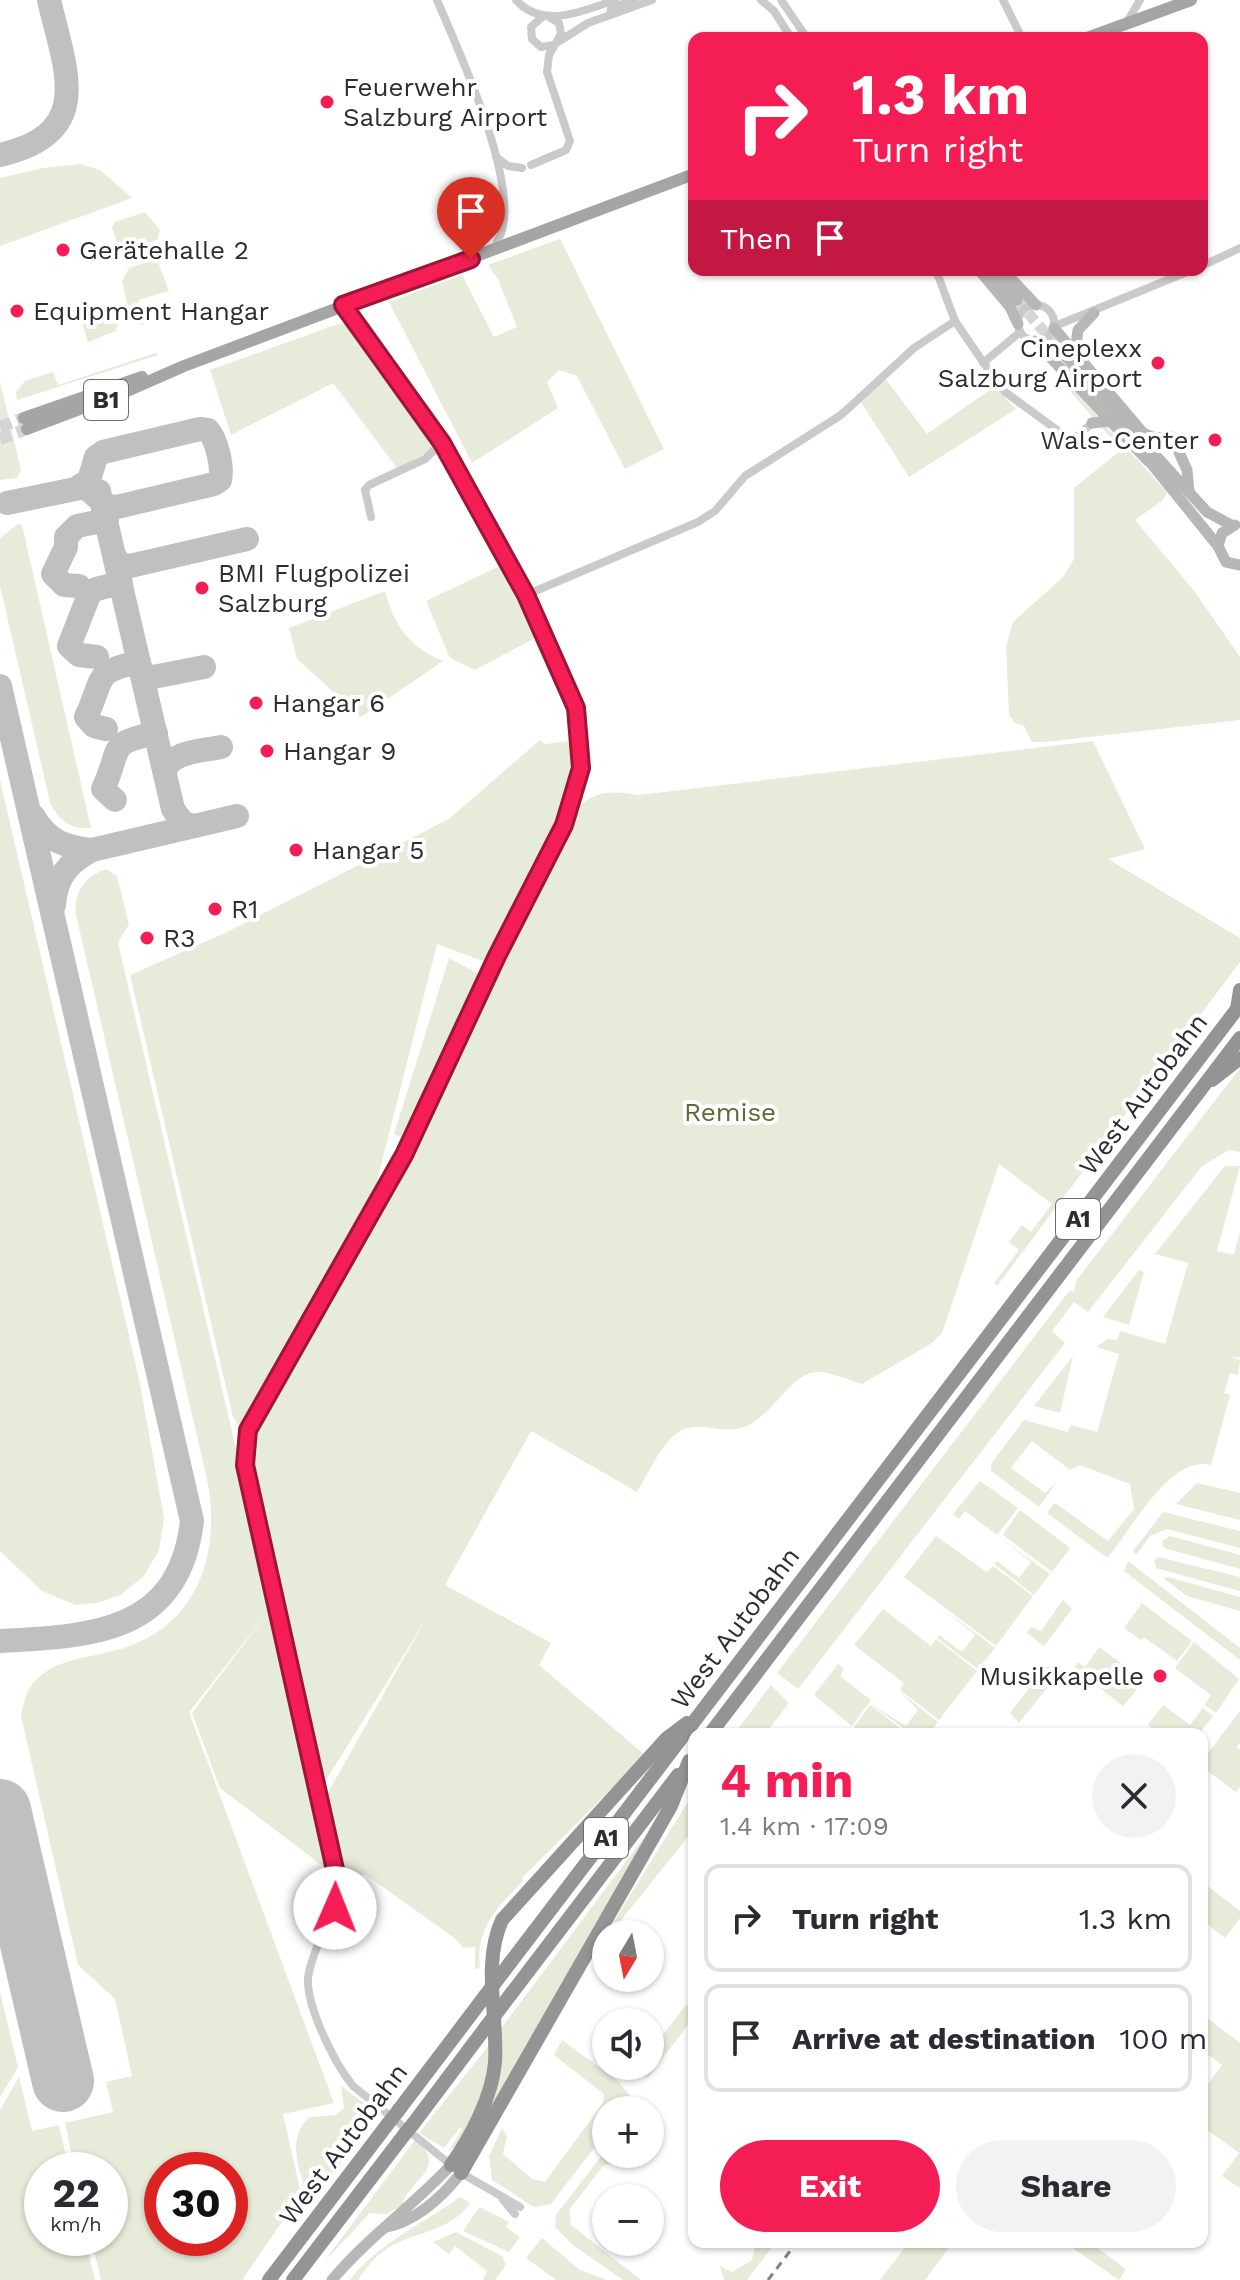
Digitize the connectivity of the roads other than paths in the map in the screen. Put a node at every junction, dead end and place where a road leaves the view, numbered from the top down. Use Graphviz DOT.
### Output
graph roads {
  1 [pos="437,0"];
  2 [pos="516,0"];
  3 [pos="634,0"];
  4 [pos="652,0"];
  5 [pos="761,0"];
  6 [pos="781,0"];
  7 [pos="1003,0"];
  8 [pos="1140,0"];
  9 [pos="1170,0"];
  10 [pos="1191,0"];
  11 [pos="616,5"];
  12 [pos="546,17"];
  13 [pos="1127,23"];
  14 [pos="787,32"];
  15 [pos="804,32"];
  16 [pos="1019,32"];
  17 [pos="1103,32"];
  18 [pos="557,43"];
  19 [pos="495,156"];
  20 [pos="688,176"];
  21 [pos="494,246"];
  22 [pos="1240,248"];
  23 [pos="1208,263"];
  24 [pos="938,276"];
  25 [pos="984,276"];
  26 [pos="996,276"];
  27 [pos="1009,276"];
  28 [pos="1178,276"];
  29 [pos="1017,300"];
  30 [pos="343,305"];
  31 [pos="1036,305"];
  32 [pos="1094,313"];
  33 [pos="955,321"];
  34 [pos="1055,327"];
  35 [pos="1019,328"];
  36 [pos="1035,341"];
  37 [pos="1058,348"];
  38 [pos="1076,354"];
  39 [pos="983,363"];
  40 [pos="1100,409"];
  41 [pos="1111,421"];
  42 [pos="1092,423"];
  43 [pos="26,424"];
  44 [pos="1143,433"];
  45 [pos="442,443"];
  46 [pos="1153,458"];
  47 [pos="1189,492"];
  48 [pos="371,517"];
  49 [pos="1237,526"];
  50 [pos="1218,546"];
  51 [pos="1239,566"];
  52 [pos="526,595"];
  53 [pos="1240,990"];
  54 [pos="1238,1007"];
  55 [pos="1240,1038"];
  56 [pos="1240,1058"];
  57 [pos="1205,1085"];
  58 [pos="700,1713"];
  59 [pos="689,1728"];
  60 [pos="715,1728"];
  61 [pos="688,1729"];
  62 [pos="688,1762"];
  63 [pos="688,1765"];
  64 [pos="456,2169"];
  65 [pos="518,2210"];
  66 [pos="269,2280"];
  67 [pos="293,2280"];
  68 [pos="332,2280"];
  1 -- 19 [label="street"];
  2 -- 12 [label="street"];
  3 -- 11 [label="street"];
  4 -- 11 [label="street"];
  5 -- 14 [label="street"];
  6 -- 15 [label="street"];
  7 -- 16 [label="street"];
  8 -- 13 [label="street"];
  9 -- 13 [label="main road"];
  10 -- 13 [label="main road"];
  11 -- 12 [label="street"];
  11 -- 18 [label="street"];
  12 -- 18 [label="street"];
  12 -- 18 [label="street"];
  13 -- 17 [label="main road"];
  18 -- 19 [label="street"];
  19 -- 21 [label="street"];
  20 -- 21 [label="main road, B1"];
  21 -- 30 [label="main road, B1"];
  22 -- 23 [label="street"];
  24 -- 33 [label="street"];
  25 -- 35 [label="main road"];
  26 -- 29 [label="main road"];
  27 -- 31 [label="main road"];
  28 -- 32 [label="street"];
  30 -- 43 [label="main road, B1"];
  30 -- 45 [label="street"];
  31 -- 34 [label="street"];
  31 -- 35 [label="street"];
  32 -- 34 [label="street"];
  32 -- 38 [label="main road"];
  33 -- 39 [label="street"];
  33 -- 52 [label="street"];
  34 -- 36 [label="street"];
  34 -- 38 [label="main road"];
  35 -- 36 [label="street"];
  35 -- 39 [label="street"];
  36 -- 40 [label="main road"];
  37 -- 46 [label="main road"];
  38 -- 44 [label="main road"];
  39 -- 42 [label="street"];
  40 -- 41 [label="main road"];
  40 -- 42 [label="main road"];
  41 -- 42 [label="main road"];
  41 -- 46 [label="main road"];
  44 -- 46 [label="main road"];
  44 -- 47 [label="main road"];
  45 -- 48 [label="street"];
  45 -- 52 [label="street"];
  46 -- 47 [label="main road"];
  46 -- 50 [label="main road"];
  47 -- 49 [label="main road"];
  49 -- 50 [label="main road"];
  50 -- 51 [label="main road"];
  52 -- 64 [label="street"];
  53 -- 54 [label="highway"];
  54 -- 58 [label="highway, West Autobahn / A1"];
  55 -- 57 [label="highway, West Autobahn / A1"];
  56 -- 57 [label="highway"];
  57 -- 60 [label="highway, West Autobahn / A1"];
  58 -- 59 [label="highway, West Autobahn / A1, bridge"];
  58 -- 64 [label="highway"];
  61 -- 66 [label="highway, West Autobahn / A1, bridge"];
  62 -- 67 [label="highway, West Autobahn / A1, bridge"];
  63 -- 64 [label="highway"];
  64 -- 65 [label="street"];
  64 -- 68 [label="main road"];
}
